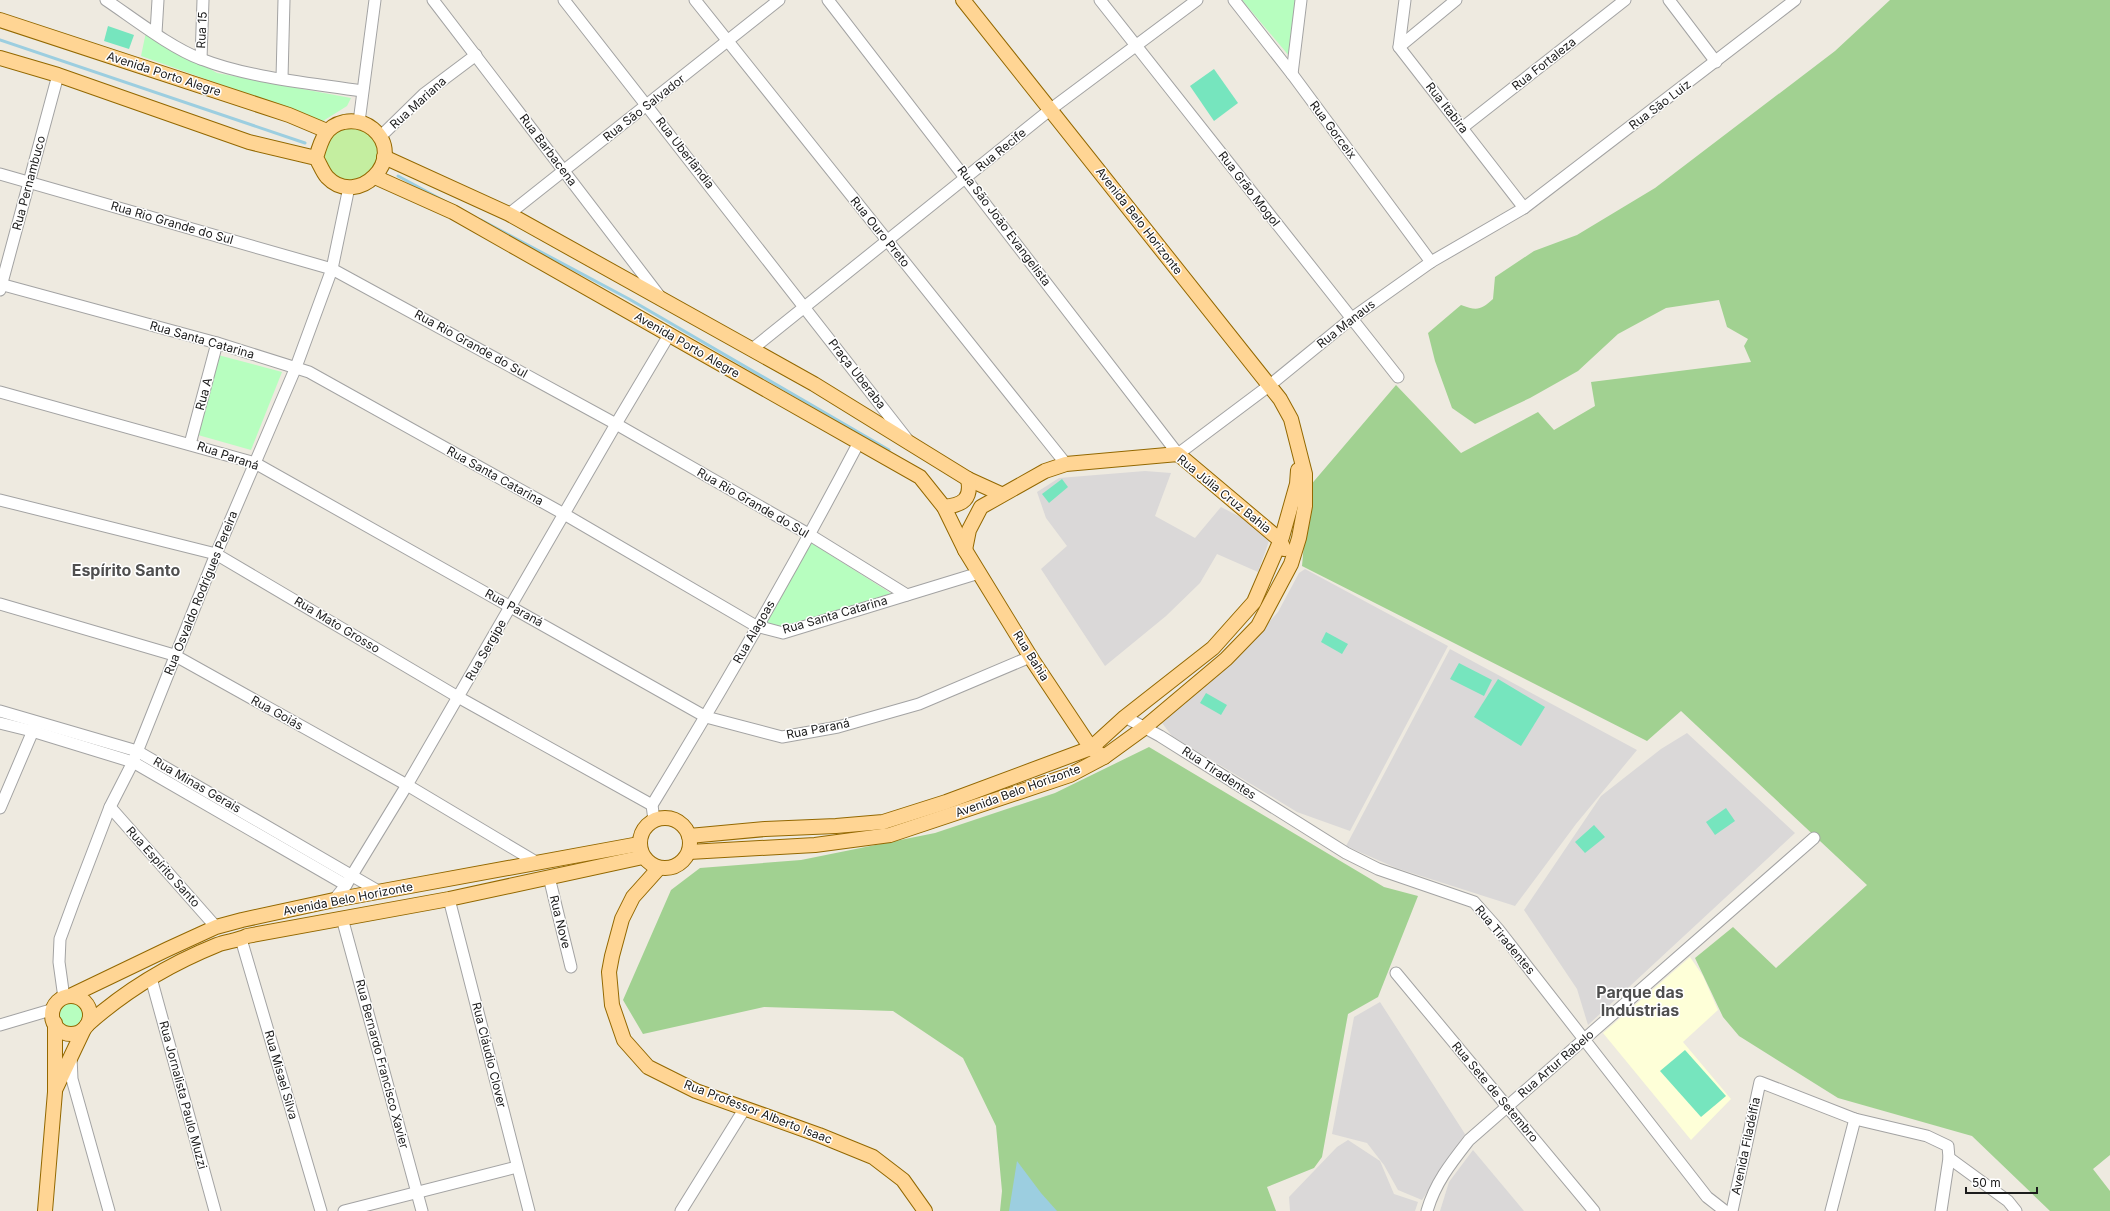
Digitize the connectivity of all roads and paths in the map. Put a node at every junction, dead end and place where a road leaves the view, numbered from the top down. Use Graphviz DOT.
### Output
graph roads {
  1 [pos="106,0"];
  2 [pos="158,0"];
  3 [pos="203,0"];
  4 [pos="284,0"];
  5 [pos="375,0"];
  6 [pos="433,0"];
  7 [pos="564,0"];
  8 [pos="695,0"];
  9 [pos="779,0"];
  10 [pos="828,0"];
  11 [pos="963,0"];
  12 [pos="1100,0"];
  13 [pos="1197,0"];
  14 [pos="1234,0"];
  15 [pos="1301,0"];
  16 [pos="1406,0"];
  17 [pos="1456,0"];
  18 [pos="1625,0"];
  19 [pos="1669,0"];
  20 [pos="1795,0"];
  21 [pos="0,20"];
  22 [pos="156,33"];
  23 [pos="729,41"];
  24 [pos="1135,45"];
  25 [pos="1399,47"];
  26 [pos="476,55"];
  27 [pos="0,58"];
  28 [pos="201,59"];
  29 [pos="1716,62"];
  30 [pos="1292,74"];
  31 [pos="58,75"];
  32 [pos="282,78"];
  33 [pos="362,91"];
  34 [pos="648,105"];
  35 [pos="1051,109"];
  36 [pos="358,122"];
  37 [pos="1462,128"];
  38 [pos="327,131"];
  39 [pos="380,137"];
  40 [pos="384,157"];
  41 [pos="316,158"];
  42 [pos="564,171"];
  43 [pos="0,174"];
  44 [pos="375,177"];
  45 [pos="967,178"];
  46 [pos="29,182"];
  47 [pos="349,187"];
  48 [pos="1524,208"];
  49 [pos="509,214"];
  50 [pos="888,242"];
  51 [pos="1431,262"];
  52 [pos="332,268"];
  53 [pos="1,286"];
  54 [pos="664,301"];
  55 [pos="805,307"];
  56 [pos="1352,318"];
  57 [pos="669,335"];
  58 [pos="217,343"];
  59 [pos="752,350"];
  60 [pos="296,367"];
  61 [pos="1398,377"];
  62 [pos="1270,385"];
  63 [pos="0,392"];
  64 [pos="616,424"];
  65 [pos="908,441"];
  66 [pos="859,442"];
  67 [pos="190,444"];
  68 [pos="1300,450"];
  69 [pos="1178,454"];
  70 [pos="255,464"];
  71 [pos="1066,464"];
  72 [pos="968,479"];
  73 [pos="1001,494"];
  74 [pos="0,500"];
  75 [pos="944,507"];
  76 [pos="564,514"];
  77 [pos="810,536"];
  78 [pos="1280,540"];
  79 [pos="965,550"];
  80 [pos="216,554"];
  81 [pos="1290,564"];
  82 [pos="979,573"];
  83 [pos="907,595"];
  84 [pos="0,604"];
  85 [pos="511,606"];
  86 [pos="756,626"];
  87 [pos="174,656"];
  88 [pos="1030,657"];
  89 [pos="458,697"];
  90 [pos="0,711"];
  91 [pos="706,717"];
  92 [pos="1125,717"];
  93 [pos="0,723"];
  94 [pos="35,726"];
  95 [pos="1144,728"];
  96 [pos="1091,748"];
  97 [pos="137,751"];
  98 [pos="1104,757"];
  99 [pos="133,762"];
  100 [pos="407,785"];
  101 [pos="652,806"];
  102 [pos="110,807"];
  103 [pos="0,808"];
  104 [pos="654,820"];
  105 [pos="689,836"];
  106 [pos="1814,838"];
  107 [pos="641,850"];
  108 [pos="689,852"];
  109 [pos="536,862"];
  110 [pos="659,868"];
  111 [pos="352,875"];
  112 [pos="549,877"];
  113 [pos="346,885"];
  114 [pos="380,892"];
  115 [pos="449,899"];
  116 [pos="334,900"];
  117 [pos="342,918"];
  118 [pos="216,927"];
  119 [pos="241,939"];
  120 [pos="572,967"];
  121 [pos="1396,973"];
  122 [pos="151,978"];
  123 [pos="67,997"];
  124 [pos="54,1008"];
  125 [pos="54,1023"];
  126 [pos="0,1024"];
  127 [pos="85,1027"];
  128 [pos="1585,1039"];
  129 [pos="71,1056"];
  130 [pos="55,1092"];
  131 [pos="1507,1106"];
  132 [pos="745,1108"];
  133 [pos="1855,1119"];
  134 [pos="1949,1158"];
  135 [pos="517,1167"];
  136 [pos="417,1193"];
  137 [pos="45,1211"];
  138 [pos="109,1211"];
  139 [pos="215,1211"];
  140 [pos="320,1211"];
  141 [pos="344,1211"];
  142 [pos="422,1211"];
  143 [pos="529,1211"];
  144 [pos="681,1211"];
  145 [pos="925,1211"];
  146 [pos="1427,1211"];
  147 [pos="1594,1211"];
  148 [pos="1725,1211"];
  149 [pos="1732,1211"];
  150 [pos="1831,1211"];
  151 [pos="1941,1211"];
  152 [pos="2016,1211"];
  1 -- 22 [label="street"];
  2 -- 22 [label="street"];
  3 -- 28 [label="street, Rua 15"];
  4 -- 32 [label="street"];
  5 -- 33 [label="street"];
  6 -- 26 [label="street, Rua Barbacena"];
  7 -- 34 [label="street, Rua Uberlândia"];
  8 -- 23 [label="street, Rua Ouro Preto"];
  9 -- 23 [label="street, Rua São Salvador"];
  10 -- 45 [label="street, Rua São João Evangelista"];
  11 -- 35 [label="main road, Avenida Belo Horizonte"];
  12 -- 24 [label="street, Rua Grão Mogol"];
  13 -- 24 [label="street, Rua Recife"];
  14 -- 30 [label="street, Rua Gorceix"];
  15 -- 30 [label="street"];
  16 -- 25 [label="street"];
  17 -- 25 [label="street"];
  18 -- 37 [label="street, Rua Fortaleza"];
  19 -- 29 [label="street"];
  20 -- 29 [label="street, Rua São Luiz"];
  21 -- 38 [label="main road, Avenida Porto Alegre"];
  22 -- 28 [label="street"];
  23 -- 34 [label="street, Rua São Salvador"];
  23 -- 50 [label="street, Rua Ouro Preto"];
  24 -- 35 [label="street, Rua Recife"];
  24 -- 56 [label="street, Rua Grão Mogol"];
  25 -- 37 [label="street, Rua Itabira"];
  26 -- 39 [label="street, Rua Mariana"];
  26 -- 42 [label="street, Rua Barbacena"];
  27 -- 31 [label="main road"];
  28 -- 32 [label="street"];
  29 -- 48 [label="street, Rua São Luiz"];
  30 -- 51 [label="street, Rua Gorceix"];
  31 -- 41 [label="main road"];
  31 -- 46 [label="street, Rua Pernambuco"];
  32 -- 33 [label="street"];
  33 -- 36 [label="street"];
  34 -- 42 [label="street, Rua São Salvador"];
  34 -- 55 [label="street, Rua Uberlândia"];
  35 -- 45 [label="street, Rua Recife"];
  35 -- 62 [label="main road, Avenida Belo Horizonte"];
  36 -- 38 [label="main road"];
  36 -- 39 [label="main road"];
  37 -- 48 [label="street, Rua Itabira"];
  38 -- 41 [label="main road"];
  39 -- 40 [label="main road"];
  40 -- 44 [label="main road"];
  40 -- 49 [label="main road"];
  41 -- 47 [label="main road"];
  42 -- 49 [label="street, Rua São Salvador"];
  42 -- 54 [label="street, Rua Barbacena"];
  43 -- 46 [label="street, Rua Rio Grande do Sul"];
  44 -- 47 [label="main road"];
  44 -- 57 [label="main road, Avenida Porto Alegre"];
  45 -- 50 [label="street, Rua Recife"];
  45 -- 69 [label="street, Rua São João Evangelista"];
  46 -- 52 [label="street, Rua Rio Grande do Sul"];
  46 -- 53 [label="street, Rua Pernambuco"];
  47 -- 52 [label="street, Rua Osvaldo Rodrigues Pereira"];
  48 -- 51 [label="street, Rua Manaus"];
  49 -- 54 [label="main road"];
  50 -- 55 [label="street, Rua Recife"];
  50 -- 71 [label="street, Rua Ouro Preto"];
  51 -- 56 [label="street, Rua Manaus"];
  52 -- 60 [label="street, Rua Osvaldo Rodrigues Pereira"];
  52 -- 64 [label="street, Rua Rio Grande do Sul"];
  53 -- 58 [label="street, Rua Santa Catarina"];
  54 -- 59 [label="main road"];
  55 -- 59 [label="street, Rua Recife"];
  55 -- 65 [label="street, Praça Uberaba"];
  56 -- 61 [label="street, Rua Grão Mogol"];
  56 -- 62 [label="street, Rua Manaus"];
  57 -- 64 [label="street, Rua Sergipe"];
  57 -- 66 [label="main road, Avenida Porto Alegre"];
  58 -- 60 [label="street, Rua Santa Catarina"];
  58 -- 67 [label="street, Rua A"];
  59 -- 65 [label="main road"];
  60 -- 70 [label="street, Rua Osvaldo Rodrigues Pereira"];
  60 -- 76 [label="street, Rua Santa Catarina"];
  62 -- 68 [label="main road, Avenida Belo Horizonte"];
  62 -- 69 [label="street, Rua Manaus"];
  63 -- 67 [label="street, Rua Paraná"];
  64 -- 76 [label="street, Rua Sergipe"];
  64 -- 77 [label="street, Rua Rio Grande do Sul"];
  65 -- 72 [label="main road"];
  66 -- 75 [label="main road, Avenida Porto Alegre"];
  66 -- 77 [label="street, Rua Alagoas"];
  67 -- 70 [label="street, Rua Paraná"];
  68 -- 78 [label="main road, Avenida Belo Horizonte"];
  68 -- 81 [label="main road, Avenida Belo Horizonte"];
  69 -- 71 [label="main road, Rua Júlia Cruz Bahia"];
  69 -- 78 [label="main road, Rua Júlia Cruz Bahia"];
  70 -- 80 [label="street, Rua Osvaldo Rodrigues Pereira"];
  70 -- 85 [label="street, Rua Paraná"];
  71 -- 73 [label="main road, Rua Júlia Cruz Bahia"];
  72 -- 73 [label="main road"];
  72 -- 75 [label="main road"];
  73 -- 79 [label="main road, Rua Júlia Cruz Bahia"];
  74 -- 80 [label="street, Rua Mato Grosso"];
  75 -- 79 [label="main road, Avenida Porto Alegre"];
  76 -- 85 [label="street, Rua Sergipe"];
  76 -- 86 [label="street, Rua Santa Catarina"];
  77 -- 83 [label="street, Rua Rio Grande do Sul"];
  77 -- 86 [label="street, Rua Alagoas"];
  78 -- 81 [label="main road, Rua Júlia Cruz Bahia"];
  78 -- 92 [label="main road, Avenida Belo Horizonte"];
  79 -- 82 [label="main road, Rua Bahia"];
  80 -- 87 [label="street, Rua Osvaldo Rodrigues Pereira"];
  80 -- 89 [label="street, Rua Mato Grosso"];
  81 -- 95 [label="main road, Avenida Belo Horizonte"];
  82 -- 83 [label="street, Rua Santa Catarina"];
  82 -- 88 [label="main road, Rua Bahia"];
  83 -- 86 [label="street, Rua Santa Catarina"];
  84 -- 87 [label="street, Rua Goiás"];
  85 -- 89 [label="street, Rua Sergipe"];
  85 -- 91 [label="street, Rua Paraná"];
  86 -- 91 [label="street, Rua Alagoas"];
  87 -- 97 [label="street, Rua Osvaldo Rodrigues Pereira"];
  87 -- 100 [label="street, Rua Goiás"];
  88 -- 91 [label="street, Rua Paraná"];
  88 -- 96 [label="main road, Rua Bahia"];
  89 -- 100 [label="street, Rua Sergipe"];
  89 -- 101 [label="street, Rua Mato Grosso"];
  90 -- 94 [label="street, Rua Minas Gerais"];
  91 -- 101 [label="street, Rua Alagoas"];
  92 -- 95 [label="street, Rua Tiradentes"];
  92 -- 96 [label="main road, Avenida Belo Horizonte"];
  93 -- 94 [label="street, Rua Minas Gerais"];
  94 -- 97 [label="street, Rua Minas Gerais"];
  94 -- 99 [label="street, Rua Minas Gerais"];
  94 -- 103 [label="street"];
  95 -- 98 [label="main road, Avenida Belo Horizonte"];
  95 -- 128 [label="street, Rua Tiradentes"];
  96 -- 98 [label="main road, Rua Bahia"];
  96 -- 105 [label="main road, Avenida Belo Horizonte"];
  97 -- 99 [label="street, Rua Osvaldo Rodrigues Pereira"];
  97 -- 111 [label="street, Rua Minas Gerais"];
  98 -- 108 [label="main road, Avenida Belo Horizonte"];
  99 -- 102 [label="street, Rua Osvaldo Rodrigues Pereira"];
  99 -- 113 [label="street, Rua Minas Gerais"];
  100 -- 109 [label="street, Rua Goiás"];
  100 -- 111 [label="street, Rua Sergipe"];
  101 -- 104 [label="street"];
  102 -- 118 [label="street, Rua Espírito Santo"];
  102 -- 123 [label="street, Rua Osvaldo Rodrigues Pereira"];
  104 -- 105 [label="main road"];
  104 -- 107 [label="main road"];
  105 -- 108 [label="main road"];
  106 -- 128 [label="street, Rua Artur Rabelo"];
  107 -- 109 [label="main road, Avenida Belo Horizonte"];
  107 -- 110 [label="main road"];
  107 -- 112 [label="main road, Avenida Belo Horizonte"];
  108 -- 110 [label="main road"];
  109 -- 114 [label="main road, Avenida Belo Horizonte"];
  110 -- 132 [label="main road, Rua Professor Alberto Isaac"];
  111 -- 113 [label="street, Rua Sergipe"];
  111 -- 114 [label="street, Rua Minas Gerais"];
  112 -- 115 [label="main road, Avenida Belo Horizonte"];
  112 -- 120 [label="street, Rua Nove"];
  113 -- 116 [label="street, Rua Sergipe"];
  114 -- 116 [label="main road, Avenida Belo Horizonte"];
  115 -- 117 [label="main road, Avenida Belo Horizonte"];
  115 -- 135 [label="street, Rua Cláudio Clover"];
  116 -- 118 [label="main road, Avenida Belo Horizonte"];
  117 -- 119 [label="main road, Avenida Belo Horizonte"];
  117 -- 136 [label="street, Rua Bernardo Francisco Xavier"];
  118 -- 123 [label="main road, Avenida Belo Horizonte"];
  119 -- 122 [label="main road, Avenida Belo Horizonte"];
  119 -- 140 [label="street, Rua Misael Silva"];
  121 -- 131 [label="street, Rua Sete de Setembro"];
  122 -- 127 [label="main road, Avenida Belo Horizonte"];
  122 -- 139 [label="street, Rua Jornalista Paulo Muzzi"];
  123 -- 124 [label="main road"];
  123 -- 127 [label="main road"];
  124 -- 125 [label="main road"];
  124 -- 126 [label="street"];
  125 -- 127 [label="main road"];
  125 -- 130 [label="main road"];
  127 -- 129 [label="main road"];
  128 -- 131 [label="street, Rua Artur Rabelo"];
  128 -- 148 [label="street, Rua Tiradentes"];
  129 -- 130 [label="main road"];
  129 -- 138 [label="street"];
  130 -- 137 [label="main road"];
  131 -- 146 [label="street, Rua Artur Rabelo"];
  131 -- 147 [label="street, Rua Sete de Setembro"];
  132 -- 144 [label="street"];
  132 -- 145 [label="main road, Rua Professor Alberto Isaac"];
  133 -- 134 [label="street"];
  133 -- 149 [label="street, Avenida Filadélfia"];
  133 -- 150 [label="street"];
  134 -- 151 [label="street"];
  134 -- 152 [label="street"];
  135 -- 136 [label="street"];
  135 -- 143 [label="street, Rua Cláudio Clover"];
  136 -- 141 [label="street"];
  136 -- 142 [label="street, Rua Bernardo Francisco Xavier"];
}
